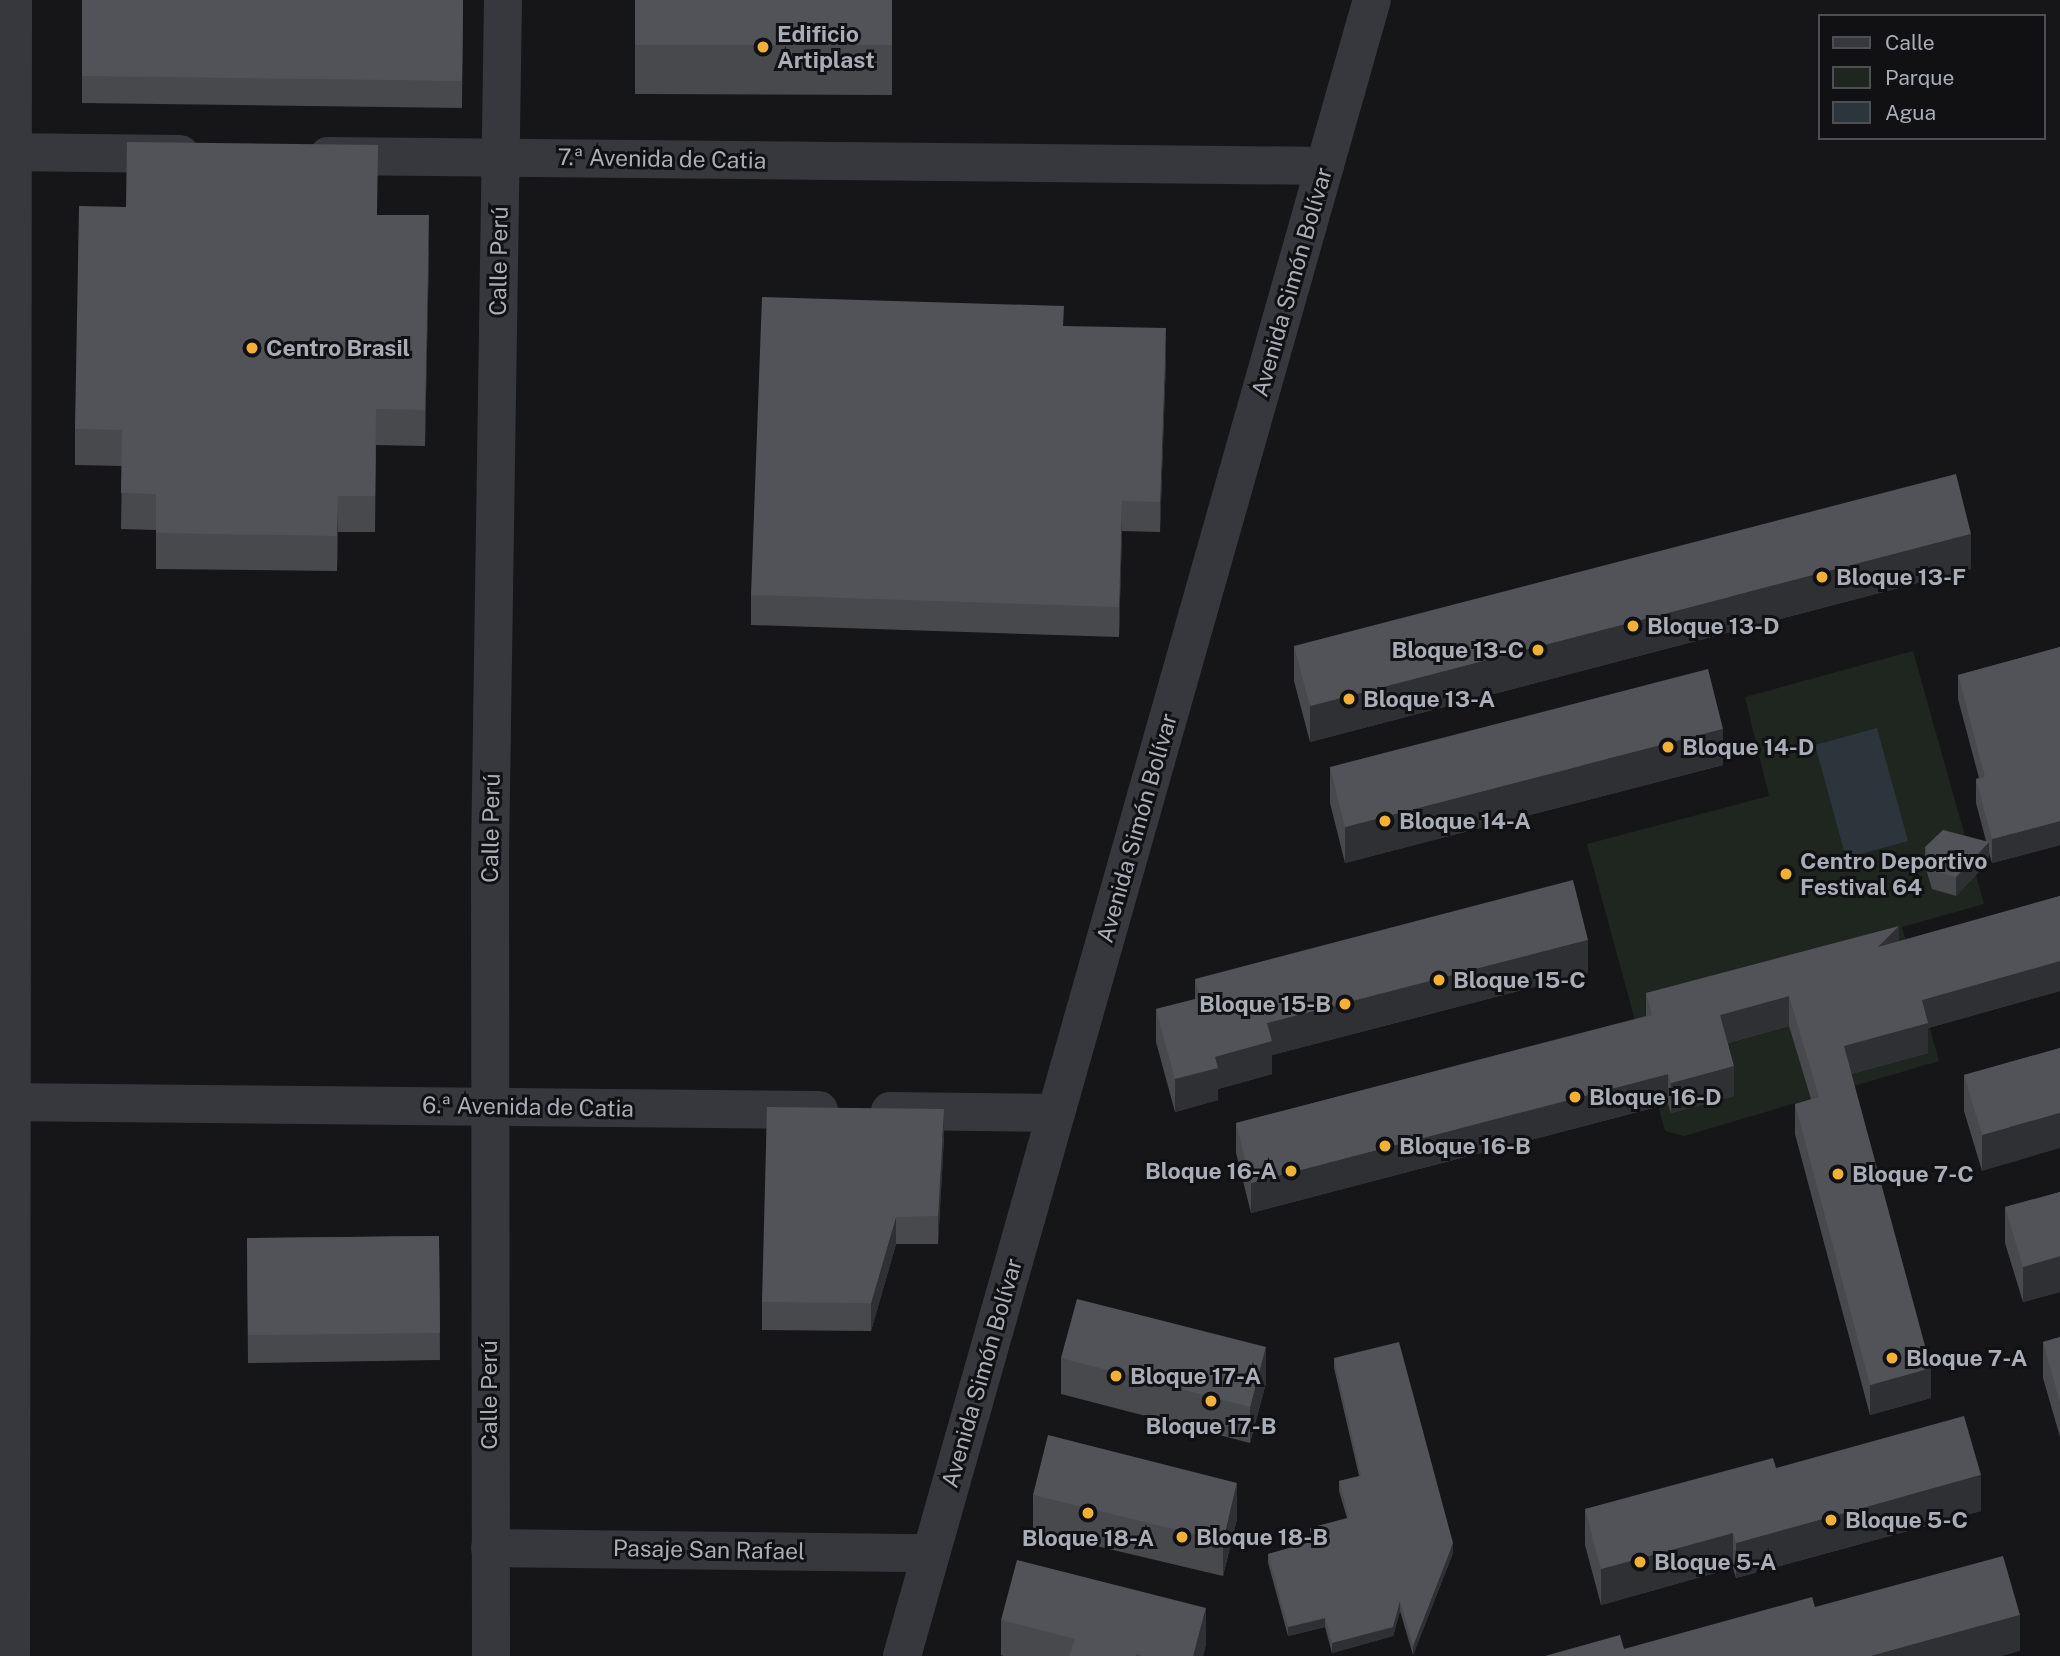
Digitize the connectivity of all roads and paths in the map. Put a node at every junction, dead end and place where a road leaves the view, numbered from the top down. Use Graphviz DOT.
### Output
graph roads {
  1 [pos="13,0"];
  2 [pos="503,0"];
  3 [pos="1372,0"];
  4 [pos="6,152"];
  5 [pos="222,154"];
  6 [pos="292,155"];
  7 [pos="500,158"];
  8 [pos="1325,166"];
  9 [pos="6,1102"];
  10 [pos="489,1107"];
  11 [pos="1056,1113"];
  12 [pos="490,1548"];
  13 [pos="929,1553"];
  14 [pos="11,1656"];
  15 [pos="491,1656"];
  16 [pos="902,1656"];
  1 -- 4 [label="street"];
  2 -- 7 [label="street, Calle Perú"];
  3 -- 8 [label="street, Avenida Simón Bolívar"];
  4 -- 5 [label="street"];
  4 -- 9 [label="street"];
  6 -- 7 [label="street, 7.ª Avenida de Catia"];
  7 -- 8 [label="street, 7.ª Avenida de Catia"];
  7 -- 10 [label="street, Calle Perú"];
  8 -- 11 [label="street, Avenida Simón Bolívar"];
  9 -- 10 [label="street, 6.ª Avenida de Catia"];
  9 -- 14 [label="street"];
  10 -- 11 [label="street, 6.ª Avenida de Catia"];
  10 -- 12 [label="street, Calle Perú"];
  11 -- 13 [label="street, Avenida Simón Bolívar"];
  12 -- 13 [label="street, Pasaje San Rafael"];
  12 -- 15 [label="street, Calle Perú"];
  13 -- 16 [label="street, Avenida Simón Bolívar"];
}
